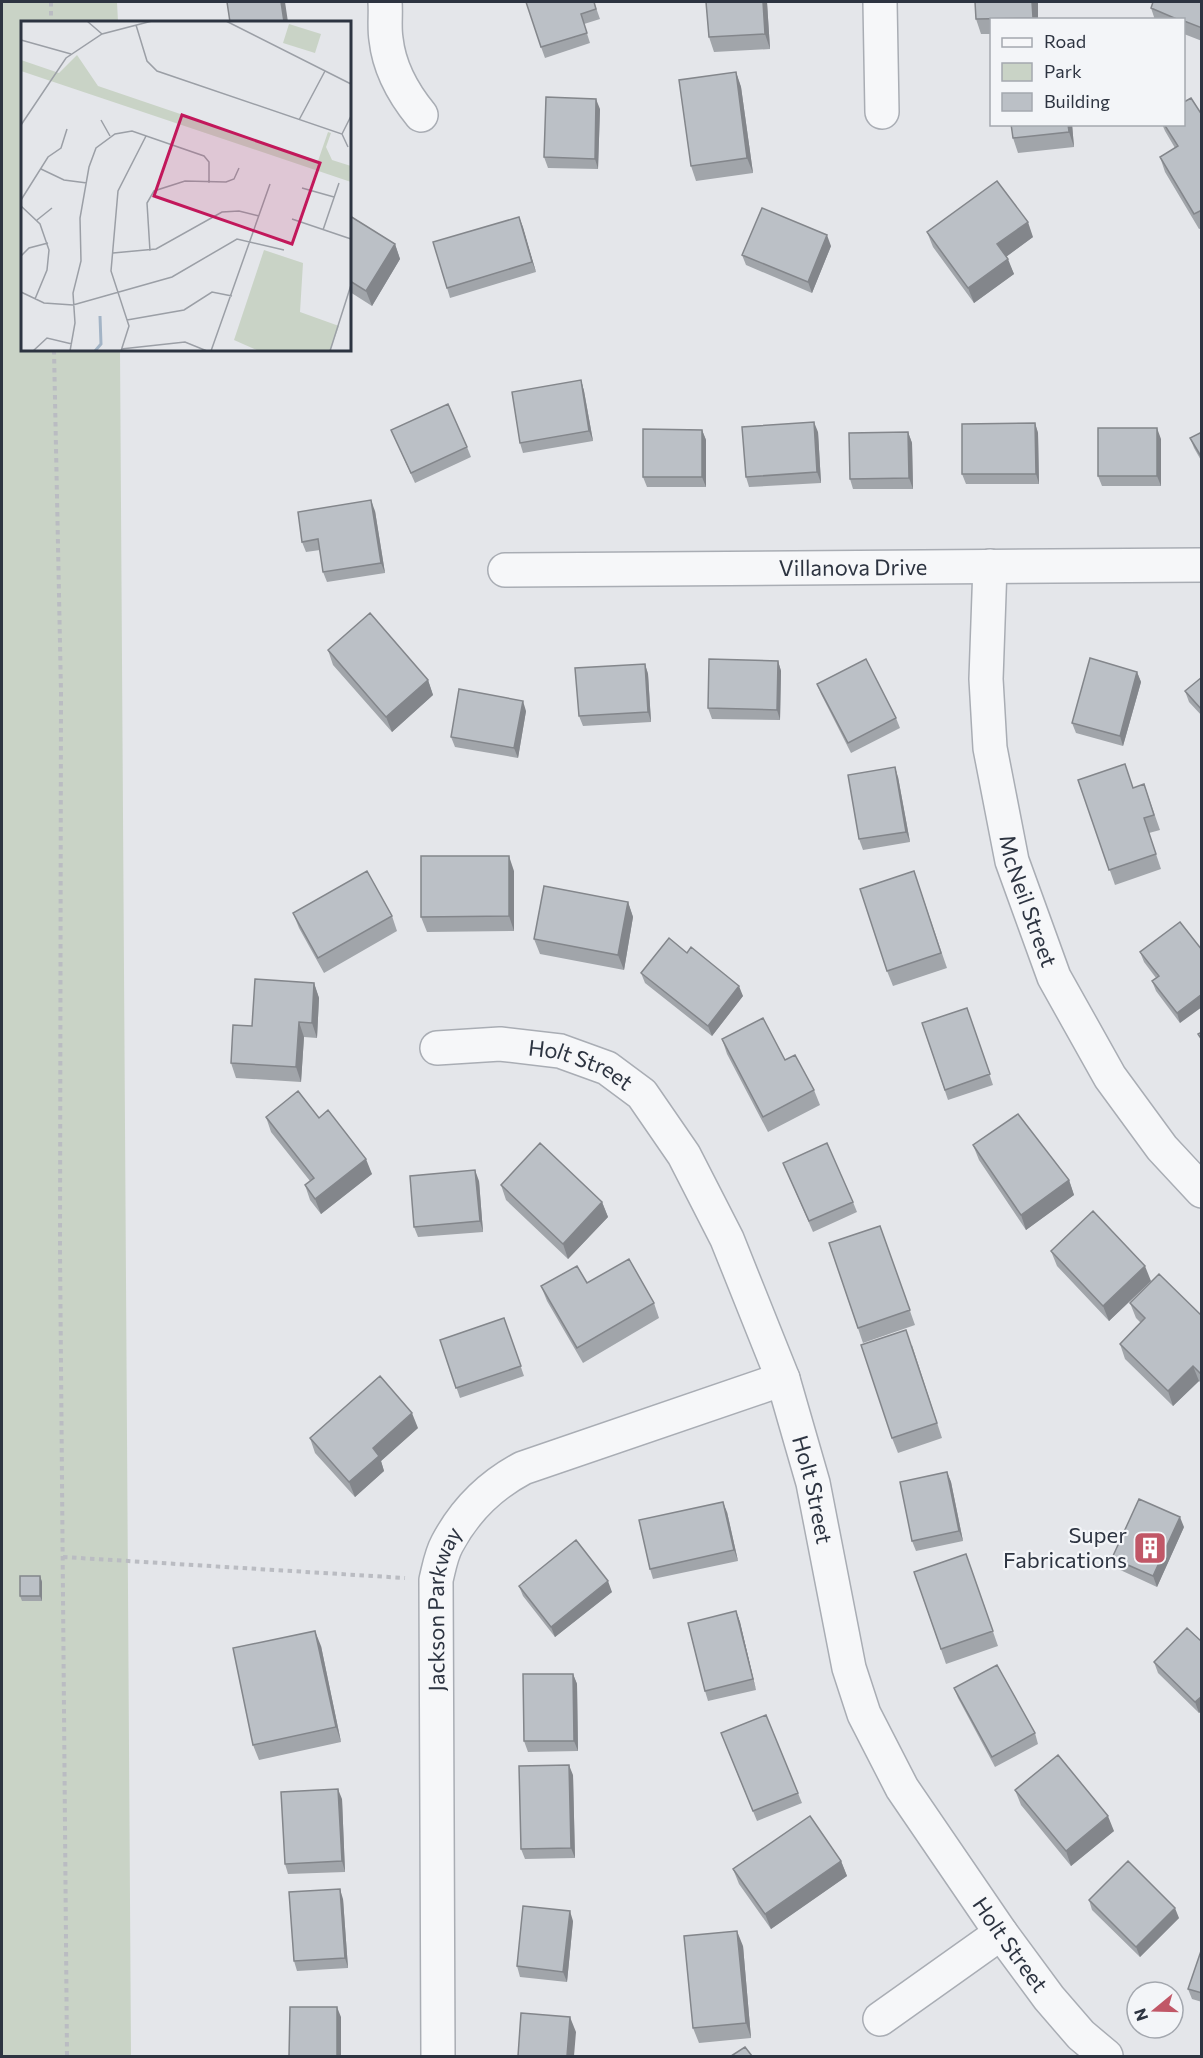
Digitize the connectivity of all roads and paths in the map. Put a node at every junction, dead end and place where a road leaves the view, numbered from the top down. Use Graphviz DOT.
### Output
graph roads {
  1 [pos="51,2"];
  2 [pos="386,2"];
  3 [pos="879,2"];
  4 [pos="51,21"];
  5 [pos="882,112"];
  6 [pos="421,115"];
  7 [pos="54,351"];
  8 [pos="1202,565"];
  9 [pos="990,566"];
  10 [pos="505,570"];
  11 [pos="437,1048"];
  12 [pos="1202,1191"];
  13 [pos="783,1379"];
  14 [pos="63,1557"];
  15 [pos="436,1580"];
  16 [pos="1001,1933"];
  17 [pos="880,2019"];
  18 [pos="67,2056"];
  19 [pos="438,2056"];
  20 [pos="1106,2056"];
  1 -- 4 [label="path"];
  2 -- 6 [label="street"];
  3 -- 5 [label="street"];
  7 -- 14 [label="path"];
  8 -- 9 [label="street, Villanova Drive"];
  9 -- 10 [label="street, Villanova Drive"];
  9 -- 12 [label="street, McNeil Street"];
  11 -- 13 [label="street, Holt Street"];
  13 -- 15 [label="street, Jackson Parkway"];
  13 -- 16 [label="street, Holt Street"];
  14 -- 15 [label="path"];
  14 -- 18 [label="path"];
  15 -- 19 [label="street, Jackson Parkway"];
  16 -- 17 [label="street"];
  16 -- 20 [label="street, Holt Street"];
}
